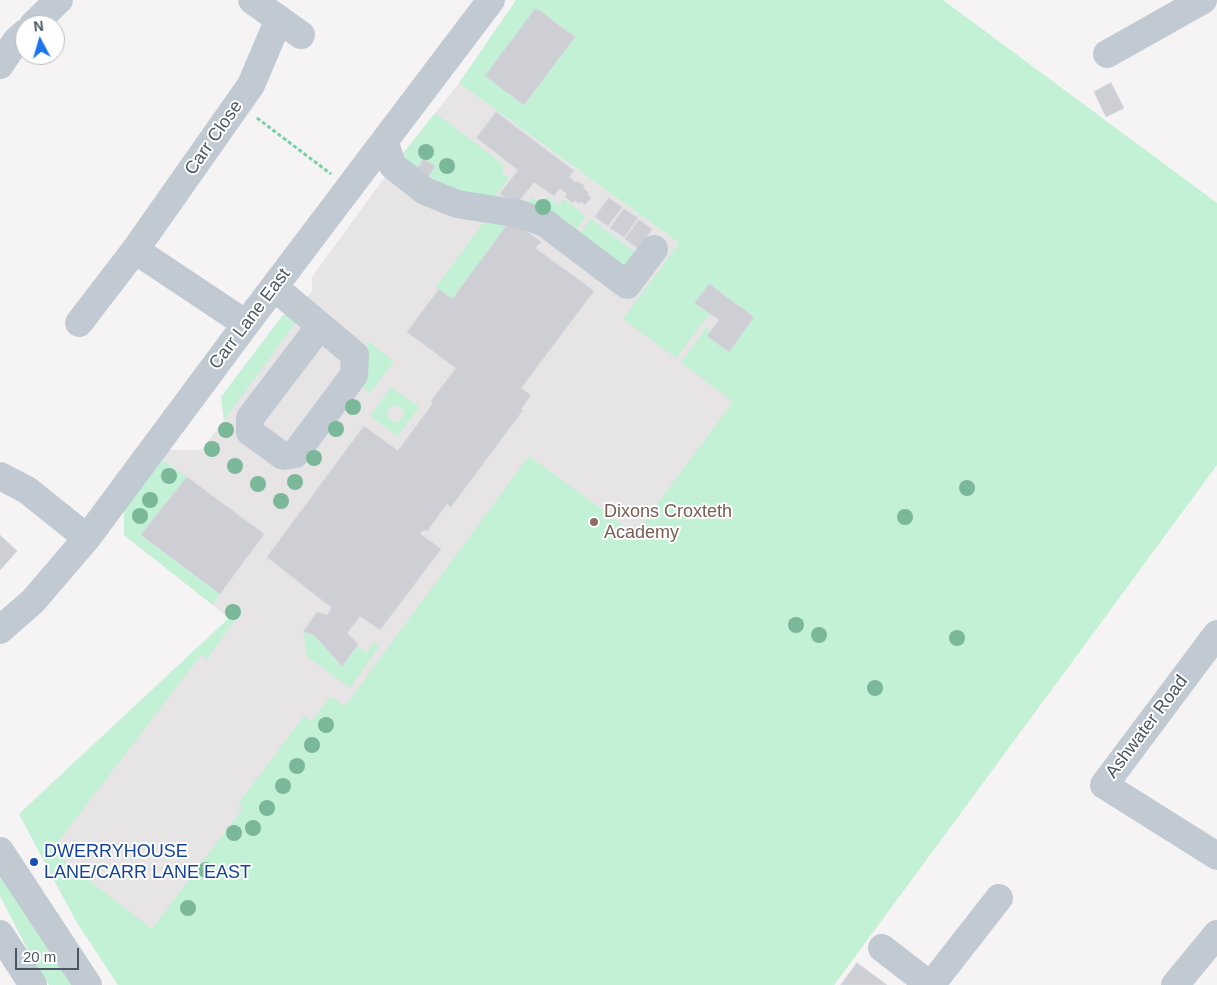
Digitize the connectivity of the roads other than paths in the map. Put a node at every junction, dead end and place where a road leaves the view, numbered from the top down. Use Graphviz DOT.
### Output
graph roads {
  1 [pos="59,0"];
  2 [pos="252,0"];
  3 [pos="491,0"];
  4 [pos="1203,0"];
  5 [pos="40,15"];
  6 [pos="15,38"];
  7 [pos="1106,54"];
  8 [pos="0,65"];
  9 [pos="384,142"];
  10 [pos="654,249"];
  11 [pos="135,250"];
  12 [pos="274,287"];
  13 [pos="79,323"];
  14 [pos="246,324"];
  15 [pos="320,326"];
  16 [pos="0,476"];
  17 [pos="88,538"];
  18 [pos="0,630"];
  19 [pos="1217,634"];
  20 [pos="0,851"];
  21 [pos="1217,856"];
  22 [pos="999,898"];
  23 [pos="0,934"];
  24 [pos="1217,934"];
  25 [pos="882,948"];
  26 [pos="33,985"];
  27 [pos="88,985"];
  28 [pos="930,985"];
  29 [pos="1175,985"];
  1 -- 5 [label="street"];
  2 -- 11 [label="street, Carr Close"];
  3 -- 9 [label="street, Carr Lane East"];
  4 -- 7 [label="street"];
  6 -- 8 [label="street"];
  9 -- 10 [label="street"];
  9 -- 12 [label="street, Carr Lane East"];
  11 -- 13 [label="street, Carr Close"];
  11 -- 14 [label="street"];
  12 -- 14 [label="street, Carr Lane East"];
  12 -- 15 [label="street"];
  14 -- 17 [label="street, Carr Lane East"];
  15 -- 15 [label="street"];
  16 -- 17 [label="street"];
  17 -- 18 [label="street, Carr Lane East"];
  19 -- 21 [label="street, Ashwater Road"];
  20 -- 27 [label="street"];
  22 -- 28 [label="street"];
  23 -- 26 [label="street"];
  24 -- 29 [label="street"];
  25 -- 28 [label="street"];
}
